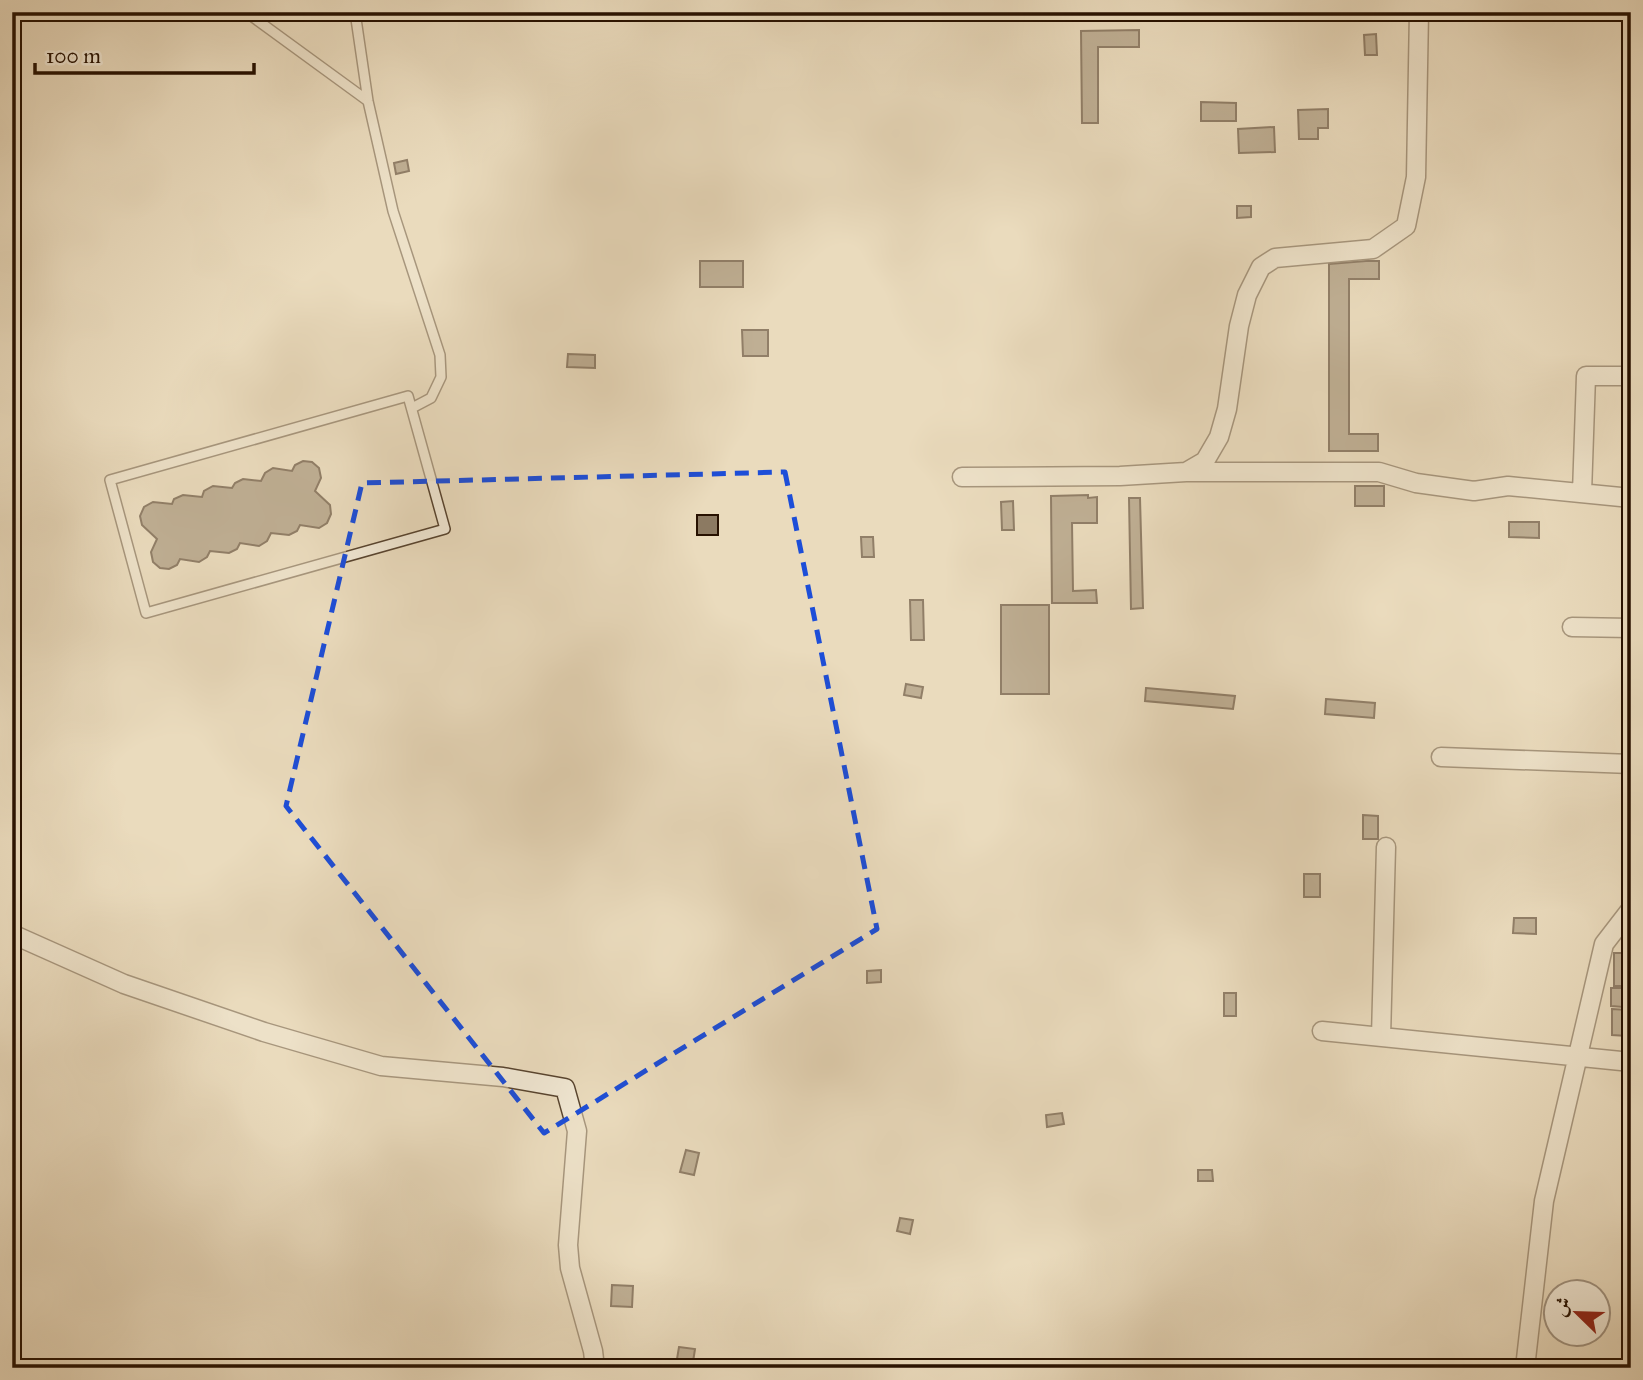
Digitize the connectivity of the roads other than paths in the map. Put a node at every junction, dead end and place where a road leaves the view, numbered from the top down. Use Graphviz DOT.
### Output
graph roads {
  1 [pos="246,12"];
  2 [pos="355,12"];
  3 [pos="1419,12"];
  4 [pos="368,102"];
  5 [pos="1631,376"];
  6 [pos="412,408"];
  7 [pos="1186,472"];
  8 [pos="962,477"];
  9 [pos="1583,493"];
  10 [pos="1631,498"];
  11 [pos="1572,627"];
  12 [pos="1631,628"];
  13 [pos="1441,757"];
  14 [pos="1631,764"];
  15 [pos="1386,847"];
  16 [pos="1631,909"];
  17 [pos="12,934"];
  18 [pos="1322,1031"];
  19 [pos="1381,1037"];
  20 [pos="1577,1056"];
  21 [pos="1631,1062"];
  22 [pos="595,1368"];
  23 [pos="1525,1368"];
  1 -- 4 [label="lane"];
  2 -- 4 [label="lane"];
  3 -- 7 [label="street"];
  4 -- 6 [label="lane"];
  5 -- 9 [label="street"];
  6 -- 6 [label="lane"];
  7 -- 8 [label="street"];
  7 -- 9 [label="street"];
  9 -- 10 [label="street"];
  11 -- 12 [label="street"];
  13 -- 14 [label="street"];
  15 -- 19 [label="street"];
  16 -- 20 [label="street"];
  17 -- 22 [label="street"];
  18 -- 19 [label="street"];
  19 -- 20 [label="street"];
  20 -- 21 [label="street"];
  20 -- 23 [label="street"];
}
